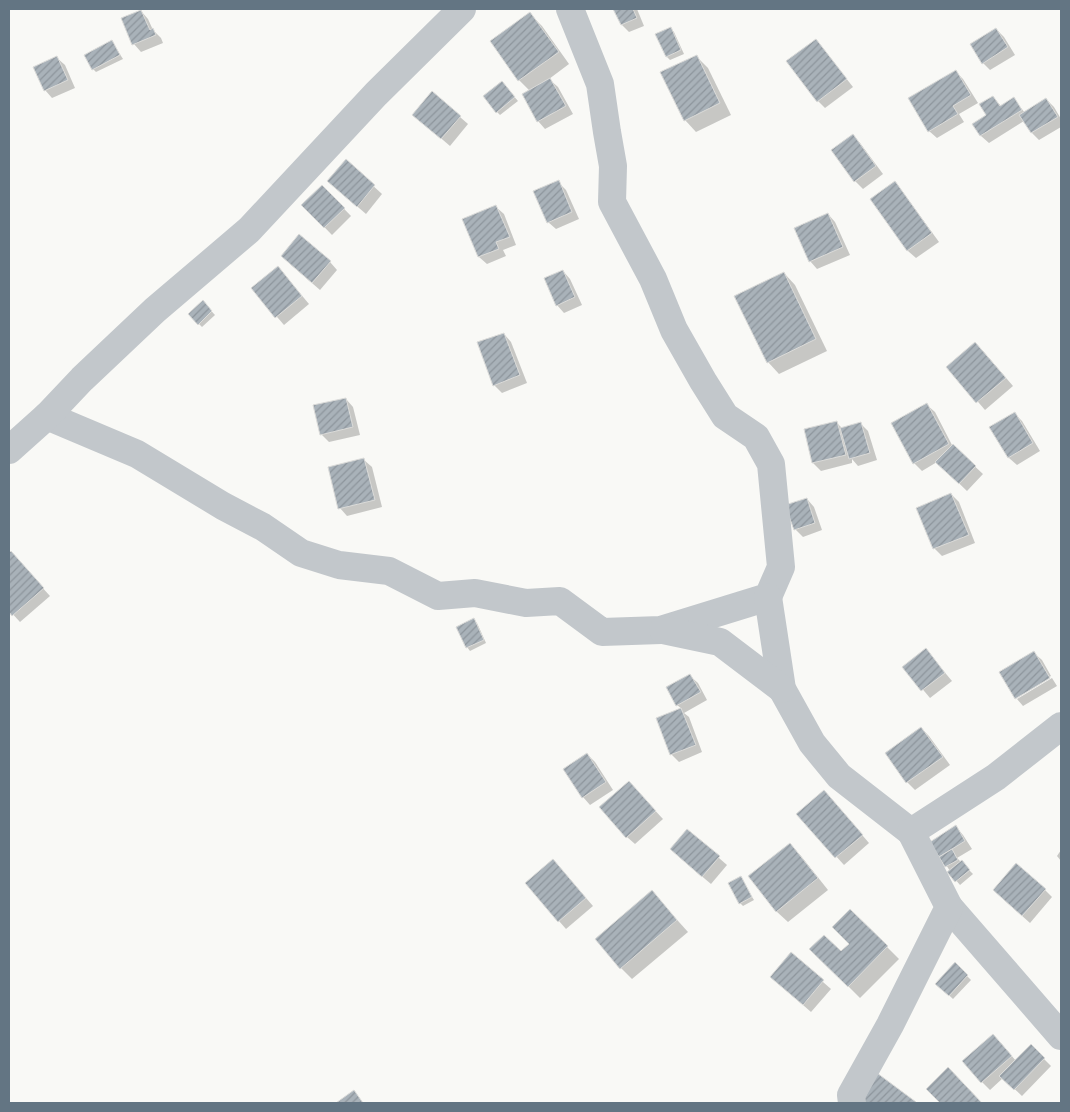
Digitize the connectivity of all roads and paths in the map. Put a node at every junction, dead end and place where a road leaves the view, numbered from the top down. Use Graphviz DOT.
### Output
graph roads {
  1 [pos="462,9"];
  2 [pos="570,9"];
  3 [pos="47,416"];
  4 [pos="9,450"];
  5 [pos="768,597"];
  6 [pos="661,630"];
  7 [pos="782,689"];
  8 [pos="1061,726"];
  9 [pos="910,832"];
  10 [pos="949,908"];
  11 [pos="1061,1036"];
  12 [pos="852,1103"];
  1 -- 3 [label="street"];
  2 -- 5 [label="street"];
  3 -- 4 [label="street"];
  3 -- 6 [label="street"];
  5 -- 6 [label="street"];
  5 -- 7 [label="street"];
  6 -- 7 [label="street"];
  7 -- 9 [label="street"];
  8 -- 9 [label="street"];
  9 -- 10 [label="street"];
  10 -- 11 [label="street"];
  10 -- 12 [label="street"];
}
